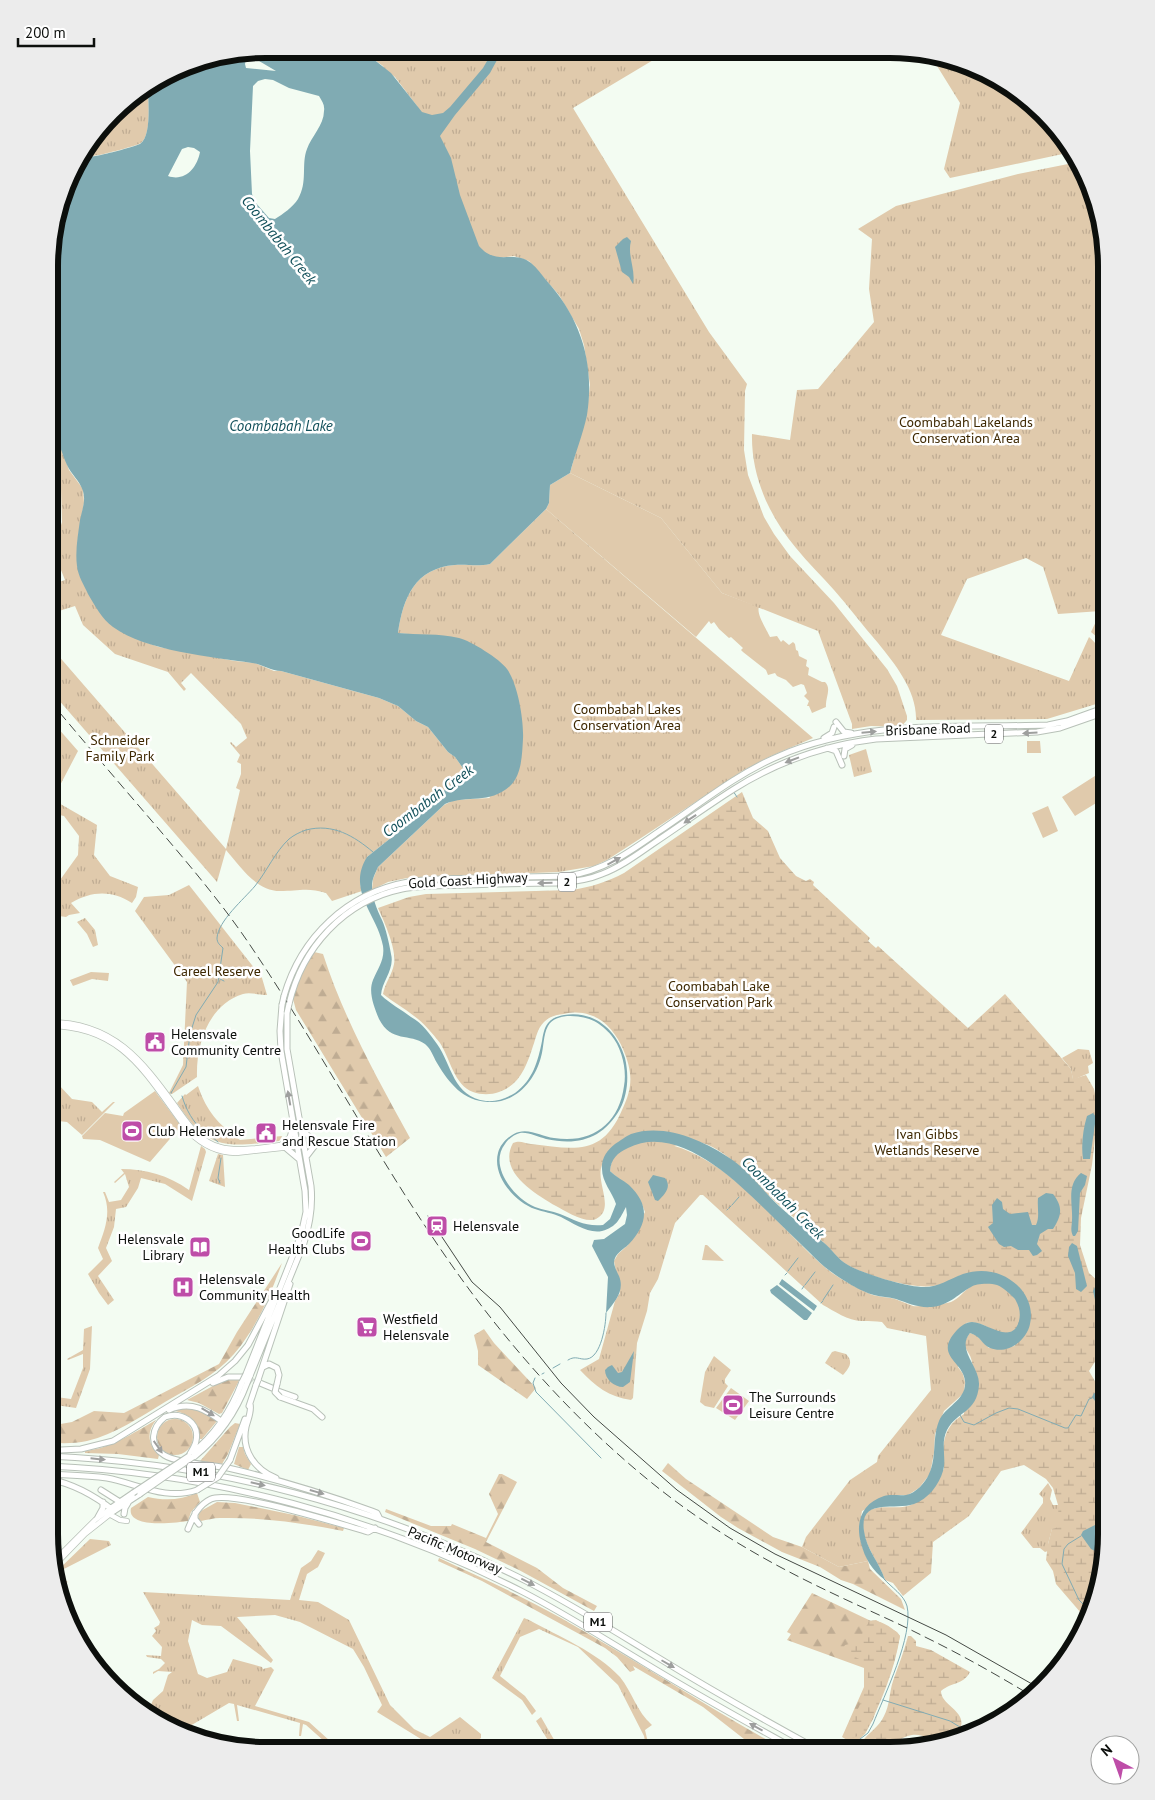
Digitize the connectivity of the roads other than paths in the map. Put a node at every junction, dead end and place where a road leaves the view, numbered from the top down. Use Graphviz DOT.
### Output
graph roads {
  1 [pos="1098,710"];
  2 [pos="1098,715"];
  3 [pos="1094,716"];
  4 [pos="1098,716"];
  5 [pos="854,733"];
  6 [pos="837,737"];
  7 [pos="892,738"];
  8 [pos="839,746"];
  9 [pos="827,748"];
  10 [pos="780,756"];
  11 [pos="844,756"];
  12 [pos="842,765"];
  13 [pos="378,893"];
  14 [pos="58,1024"];
  15 [pos="294,1127"];
  16 [pos="301,1130"];
  17 [pos="297,1144"];
  18 [pos="304,1144"];
  19 [pos="285,1146"];
  20 [pos="306,1157"];
  21 [pos="300,1159"];
  22 [pos="291,1274"];
  23 [pos="284,1278"];
  24 [pos="263,1367"];
  25 [pos="251,1380"];
  26 [pos="201,1387"];
  27 [pos="276,1388"];
  28 [pos="295,1397"];
  29 [pos="250,1404"];
  30 [pos="164,1410"];
  31 [pos="322,1417"];
  32 [pos="224,1423"];
  33 [pos="58,1451"];
  34 [pos="58,1456"];
  35 [pos="191,1456"];
  36 [pos="58,1467"];
  37 [pos="58,1475"];
  38 [pos="58,1481"];
  39 [pos="283,1482"];
  40 [pos="101,1490"];
  41 [pos="130,1500"];
  42 [pos="103,1502"];
  43 [pos="120,1502"];
  44 [pos="351,1506"];
  45 [pos="113,1509"];
  46 [pos="195,1513"];
  47 [pos="124,1514"];
  48 [pos="98,1517"];
  49 [pos="127,1521"];
  50 [pos="199,1524"];
  51 [pos="188,1529"];
  52 [pos="366,1529"];
  53 [pos="59,1556"];
  54 [pos="59,1562"];
  55 [pos="783,1742"];
  56 [pos="805,1742"];
  5 -- 1 [label="highway, Brisbane Road / 2, one-way"];
  2 -- 3 [label="highway, Brisbane Road / 2"];
  3 -- 4 [label="highway"];
  3 -- 7 [label="highway, Brisbane Road / 2, one-way"];
  5 -- 6 [label="highway, Brisbane Road / 2"];
  5 -- 10 [label="highway"];
  6 -- 10 [label="highway, Gold Coast Highway / 2"];
  7 -- 8 [label="highway, Brisbane Road / 2"];
  7 -- 11 [label="highway"];
  8 -- 9 [label="highway, Gold Coast Highway / 2"];
  9 -- 12 [label="highway"];
  9 -- 13 [label="highway, Gold Coast Highway / 2, one-way"];
  13 -- 10 [label="highway, Gold Coast Highway / 2, one-way"];
  15 -- 13 [label="highway, Gold Coast Highway / 2, one-way, bridge"];
  13 -- 16 [label="highway, Gold Coast Highway / 2, bridge"];
  14 -- 19 [label="main road"];
  15 -- 17 [label="highway, Gold Coast Highway / 2"];
  15 -- 19 [label="highway"];
  16 -- 18 [label="highway, Gold Coast Highway / 2"];
  16 -- 20 [label="highway"];
  17 -- 18 [label="main road"];
  17 -- 19 [label="main road"];
  17 -- 21 [label="highway, Gold Coast Highway / 2"];
  18 -- 20 [label="highway, Gold Coast Highway / 2"];
  19 -- 21 [label="highway"];
  20 -- 22 [label="highway, Gold Coast Highway / 2"];
  21 -- 23 [label="highway, Gold Coast Highway / 2"];
  22 -- 24 [label="highway"];
  22 -- 25 [label="highway, Gold Coast Highway / 2"];
  23 -- 25 [label="highway, Gold Coast Highway / 2"];
  23 -- 26 [label="highway"];
  24 -- 25 [label="highway"];
  24 -- 27 [label="highway"];
  25 -- 26 [label="highway"];
  25 -- 27 [label="highway"];
  25 -- 29 [label="highway"];
  25 -- 32 [label="highway, Gold Coast Highway / 2"];
  26 -- 30 [label="highway"];
  27 -- 28 [label="highway"];
  27 -- 31 [label="highway, bridge"];
  29 -- 37 [label="highway, bridge"];
  29 -- 39 [label="highway"];
  30 -- 32 [label="highway, one-way"];
  30 -- 33 [label="highway"];
  32 -- 35 [label="highway, Gold Coast Highway / 2"];
  34 -- 44 [label="highway, Pacific Motorway / M1, one-way"];
  35 -- 39 [label="highway, one-way"];
  35 -- 41 [label="highway, Gold Coast Highway / 2, bridge"];
  35 -- 43 [label="highway, Gold Coast Highway / 2, bridge"];
  36 -- 52 [label="highway, Pacific Motorway / M1"];
  38 -- 42 [label="highway"];
  39 -- 44 [label="highway, one-way"];
  40 -- 43 [label="highway"];
  41 -- 45 [label="highway, Gold Coast Highway / 2"];
  41 -- 47 [label="highway"];
  42 -- 45 [label="highway"];
  42 -- 48 [label="highway"];
  43 -- 45 [label="highway, Gold Coast Highway / 2"];
  44 -- 56 [label="highway, Pacific Motorway / M1, one-way"];
  45 -- 48 [label="main road"];
  45 -- 49 [label="main road"];
  45 -- 54 [label="main road"];
  46 -- 50 [label="highway"];
  46 -- 51 [label="highway"];
  46 -- 52 [label="highway"];
  48 -- 53 [label="main road"];
  55 -- 52 [label="highway, Pacific Motorway / M1, one-way"];
}
